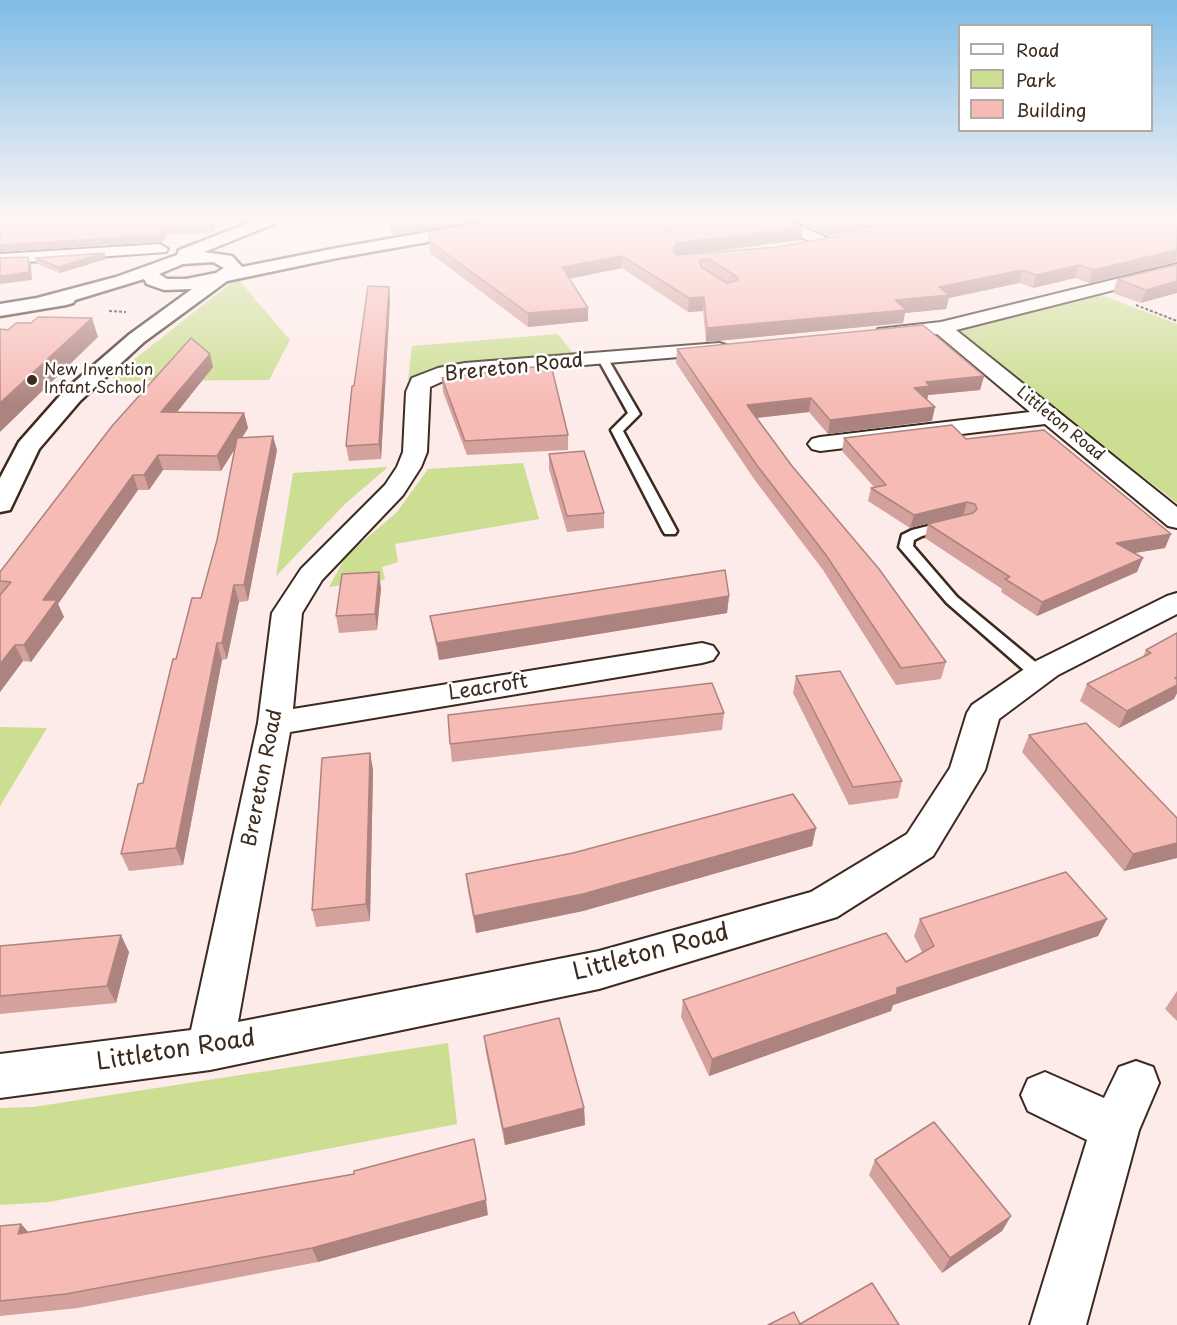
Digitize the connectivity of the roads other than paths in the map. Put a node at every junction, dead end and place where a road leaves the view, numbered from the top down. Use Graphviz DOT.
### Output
graph roads {
  1 [pos="119,282"];
  2 [pos="161,282"];
  3 [pos="208,282"];
  4 [pos="1126,282"];
  5 [pos="0,310"];
  6 [pos="941,328"];
  7 [pos="860,336"];
  8 [pos="138,338"];
  9 [pos="743,346"];
  10 [pos="603,359"];
  11 [pos="1051,416"];
  12 [pos="820,444"];
  13 [pos="0,504"];
  14 [pos="1177,520"];
  15 [pos="964,521"];
  16 [pos="670,531"];
  17 [pos="1177,602"];
  18 [pos="702,653"];
  19 [pos="1039,674"];
  20 [pos="275,723"];
  21 [pos="210,1049"];
  22 [pos="0,1076"];
  23 [pos="1136,1083"];
  24 [pos="1045,1095"];
  25 [pos="1115,1128"];
  26 [pos="1058,1325"];
  1 -- 5 [label="main road"];
  2 -- 8 [label="main road"];
  3 -- 8 [label="main road"];
  4 -- 6 [label="street"];
  6 -- 7 [label="street"];
  6 -- 11 [label="street, Littleton Road"];
  8 -- 13 [label="main road"];
  9 -- 10 [label="street, Brereton Road"];
  10 -- 16 [label="lane"];
  10 -- 20 [label="street, Brereton Road"];
  11 -- 12 [label="street"];
  11 -- 14 [label="street, Littleton Road"];
  15 -- 19 [label="lane"];
  17 -- 19 [label="street, Littleton Road"];
  18 -- 20 [label="street, Leacroft"];
  19 -- 21 [label="street, Littleton Road"];
  20 -- 21 [label="street, Brereton Road"];
  21 -- 22 [label="street, Littleton Road"];
  23 -- 25 [label="street"];
  24 -- 25 [label="street"];
  25 -- 26 [label="street"];
}
